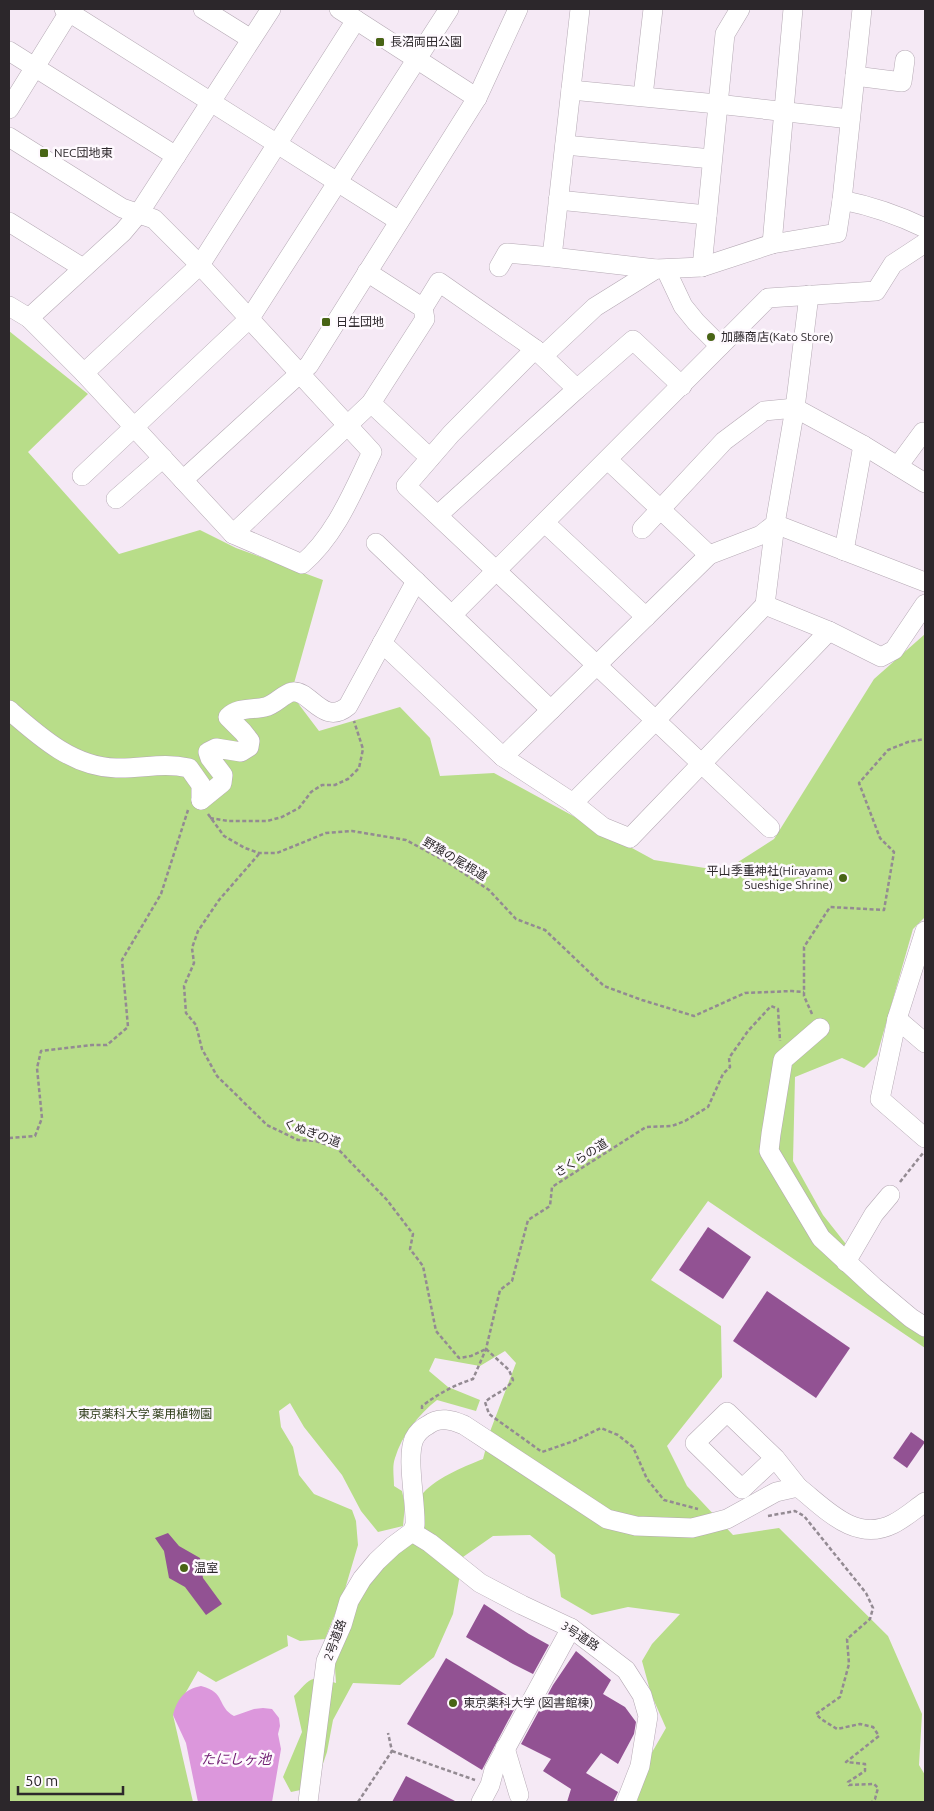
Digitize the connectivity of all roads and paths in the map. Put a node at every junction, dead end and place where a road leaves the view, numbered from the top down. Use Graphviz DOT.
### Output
graph roads {
  1 [pos="203,9"];
  2 [pos="271,9"];
  3 [pos="339,9"];
  4 [pos="449,9"];
  5 [pos="518,9"];
  6 [pos="580,9"];
  7 [pos="652,9"];
  8 [pos="740,9"];
  9 [pos="793,9"];
  10 [pos="862,9"];
  11 [pos="68,10"];
  12 [pos="356,20"];
  13 [pos="251,39"];
  14 [pos="9,51"];
  15 [pos="417,58"];
  16 [pos="905,60"];
  17 [pos="36,68"];
  18 [pos="855,76"];
  19 [pos="571,90"];
  20 [pos="643,96"];
  21 [pos="477,98"];
  22 [pos="211,102"];
  23 [pos="717,104"];
  24 [pos="9,109"];
  25 [pos="784,112"];
  26 [pos="850,119"];
  27 [pos="9,137"];
  28 [pos="277,145"];
  29 [pos="565,145"];
  30 [pos="176,156"];
  31 [pos="712,159"];
  32 [pos="338,183"];
  33 [pos="558,200"];
  34 [pos="842,200"];
  35 [pos="139,213"];
  36 [pos="707,215"];
  37 [pos="398,221"];
  38 [pos="9,222"];
  39 [pos="925,228"];
  40 [pos="925,242"];
  41 [pos="772,244"];
  42 [pos="552,257"];
  43 [pos="200,265"];
  44 [pos="499,267"];
  45 [pos="702,267"];
  46 [pos="83,268"];
  47 [pos="661,269"];
  48 [pos="367,272"];
  49 [pos="810,295"];
  50 [pos="9,306"];
  51 [pos="424,308"];
  52 [pos="29,318"];
  53 [pos="250,318"];
  54 [pos="720,346"];
  55 [pos="539,353"];
  56 [pos="300,372"];
  57 [pos="84,373"];
  58 [pos="682,386"];
  59 [pos="577,389"];
  60 [pos="371,403"];
  61 [pos="796,408"];
  62 [pos="348,426"];
  63 [pos="134,427"];
  64 [pos="922,432"];
  65 [pos="863,445"];
  66 [pos="163,458"];
  67 [pos="430,458"];
  68 [pos="608,460"];
  69 [pos="898,466"];
  70 [pos="82,476"];
  71 [pos="183,480"];
  72 [pos="925,483"];
  73 [pos="116,499"];
  74 [pos="661,510"];
  75 [pos="438,515"];
  76 [pos="545,523"];
  77 [pos="775,524"];
  78 [pos="642,529"];
  79 [pos="233,534"];
  80 [pos="376,543"];
  81 [pos="844,551"];
  82 [pos="709,555"];
  83 [pos="497,571"];
  84 [pos="416,581"];
  85 [pos="925,582"];
  86 [pos="925,604"];
  87 [pos="765,606"];
  88 [pos="452,615"];
  89 [pos="646,617"];
  90 [pos="829,632"];
  91 [pos="382,643"];
  92 [pos="597,665"];
  93 [pos="348,706"];
  94 [pos="9,710"];
  95 [pos="551,710"];
  96 [pos="656,720"];
  97 [pos="925,739"];
  98 [pos="503,757"];
  99 [pos="701,764"];
  100 [pos="573,803"];
  101 [pos="195,804"];
  102 [pos="210,818"];
  103 [pos="770,828"];
  104 [pos="259,853"];
  105 [pos="925,933"];
  106 [pos="804,992"];
  107 [pos="897,1019"];
  108 [pos="820,1028"];
  109 [pos="925,1043"];
  110 [pos="783,1060"];
  111 [pos="9,1138"];
  112 [pos="925,1138"];
  113 [pos="925,1150"];
  114 [pos="890,1195"];
  115 [pos="846,1262"];
  116 [pos="925,1327"];
  117 [pos="486,1349"];
  118 [pos="422,1429"];
  119 [pos="774,1458"];
  120 [pos="798,1487"];
  121 [pos="925,1502"];
  122 [pos="761,1517"];
  123 [pos="727,1519"];
  124 [pos="412,1532"];
  125 [pos="571,1628"];
  126 [pos="388,1733"];
  127 [pos="505,1748"];
  128 [pos="392,1750"];
  129 [pos="490,1785"];
  130 [pos="525,1798"];
  131 [pos="308,1802"];
  132 [pos="358,1802"];
  133 [pos="481,1802"];
  134 [pos="626,1802"];
  135 [pos="872,1802"];
  1 -- 13 [label="street"];
  2 -- 13 [label="street"];
  3 -- 12 [label="street"];
  4 -- 15 [label="street"];
  5 -- 21 [label="street"];
  6 -- 19 [label="street"];
  7 -- 20 [label="street"];
  8 -- 23 [label="street"];
  9 -- 25 [label="street"];
  10 -- 18 [label="street"];
  11 -- 17 [label="street"];
  11 -- 22 [label="street"];
  12 -- 15 [label="street"];
  12 -- 28 [label="street"];
  13 -- 22 [label="street"];
  14 -- 17 [label="street"];
  15 -- 21 [label="street"];
  15 -- 32 [label="street"];
  16 -- 18 [label="street"];
  17 -- 24 [label="street"];
  17 -- 30 [label="street"];
  18 -- 26 [label="street"];
  19 -- 20 [label="street"];
  19 -- 29 [label="street"];
  20 -- 23 [label="street"];
  21 -- 37 [label="street"];
  22 -- 28 [label="street"];
  22 -- 30 [label="street"];
  23 -- 25 [label="street"];
  23 -- 31 [label="street"];
  25 -- 26 [label="street"];
  25 -- 41 [label="street"];
  26 -- 34 [label="street"];
  27 -- 35 [label="street"];
  28 -- 32 [label="street"];
  28 -- 43 [label="street"];
  29 -- 31 [label="street"];
  29 -- 33 [label="street"];
  30 -- 35 [label="street"];
  31 -- 36 [label="street"];
  32 -- 37 [label="street"];
  32 -- 53 [label="street"];
  33 -- 36 [label="street"];
  33 -- 42 [label="street"];
  34 -- 39 [label="street"];
  34 -- 41 [label="street"];
  35 -- 43 [label="street"];
  35 -- 46 [label="street"];
  36 -- 45 [label="street"];
  37 -- 48 [label="street"];
  38 -- 46 [label="street"];
  40 -- 49 [label="street"];
  41 -- 45 [label="street"];
  42 -- 44 [label="street"];
  42 -- 47 [label="street"];
  43 -- 53 [label="street"];
  43 -- 57 [label="street"];
  45 -- 47 [label="street"];
  46 -- 52 [label="street"];
  47 -- 54 [label="street"];
  47 -- 55 [label="street"];
  48 -- 51 [label="street"];
  48 -- 56 [label="street"];
  49 -- 54 [label="street"];
  49 -- 61 [label="street"];
  50 -- 52 [label="street"];
  51 -- 55 [label="street"];
  51 -- 60 [label="street"];
  52 -- 57 [label="street"];
  53 -- 56 [label="street"];
  53 -- 63 [label="street"];
  54 -- 58 [label="street"];
  55 -- 59 [label="street"];
  55 -- 67 [label="street"];
  56 -- 62 [label="street"];
  56 -- 71 [label="street"];
  57 -- 63 [label="street"];
  58 -- 59 [label="street"];
  58 -- 68 [label="street"];
  59 -- 75 [label="street"];
  60 -- 62 [label="street"];
  60 -- 67 [label="street"];
  61 -- 65 [label="street"];
  61 -- 74 [label="street"];
  61 -- 77 [label="street"];
  62 -- 79 [label="street"];
  62 -- 79 [label="street"];
  63 -- 66 [label="street"];
  63 -- 70 [label="street"];
  64 -- 69 [label="street"];
  65 -- 69 [label="street"];
  65 -- 81 [label="street"];
  66 -- 71 [label="street"];
  66 -- 73 [label="street"];
  67 -- 75 [label="street"];
  68 -- 74 [label="street"];
  68 -- 76 [label="street"];
  69 -- 72 [label="street"];
  71 -- 79 [label="street"];
  74 -- 78 [label="street"];
  74 -- 82 [label="street"];
  75 -- 83 [label="street"];
  76 -- 83 [label="street"];
  76 -- 89 [label="street"];
  77 -- 81 [label="street"];
  77 -- 82 [label="street"];
  77 -- 87 [label="street"];
  80 -- 84 [label="street"];
  81 -- 85 [label="street"];
  82 -- 89 [label="street"];
  83 -- 88 [label="street"];
  83 -- 92 [label="street"];
  84 -- 88 [label="street"];
  84 -- 91 [label="street"];
  86 -- 90 [label="street"];
  87 -- 90 [label="street"];
  87 -- 96 [label="street"];
  88 -- 95 [label="street"];
  89 -- 92 [label="street"];
  90 -- 99 [label="street"];
  91 -- 93 [label="street"];
  91 -- 98 [label="street"];
  92 -- 95 [label="street"];
  92 -- 96 [label="street"];
  93 -- 101 [label="street"];
  93 -- 102 [label="path"];
  94 -- 101 [label="street"];
  95 -- 98 [label="street"];
  96 -- 99 [label="street"];
  96 -- 100 [label="street"];
  97 -- 106 [label="path"];
  98 -- 100 [label="street"];
  99 -- 100 [label="street"];
  99 -- 103 [label="street"];
  101 -- 102 [label="path, 野猿の尾根道"];
  101 -- 111 [label="path"];
  102 -- 104 [label="path, 野猿の尾根道"];
  104 -- 106 [label="path, 野猿の尾根道"];
  104 -- 117 [label="path, くぬぎの道"];
  105 -- 107 [label="street"];
  106 -- 108 [label="path"];
  107 -- 109 [label="street"];
  107 -- 112 [label="street"];
  108 -- 110 [label="street"];
  110 -- 115 [label="street"];
  110 -- 117 [label="path, さくらの道"];
  113 -- 114 [label="path"];
  114 -- 115 [label="street"];
  115 -- 116 [label="street"];
  117 -- 118 [label="path"];
  117 -- 123 [label="path"];
  118 -- 123 [label="street"];
  118 -- 124 [label="street"];
  119 -- 120 [label="street"];
  120 -- 121 [label="street"];
  120 -- 123 [label="street"];
  122 -- 135 [label="path"];
  124 -- 125 [label="street, 3号道路"];
  124 -- 131 [label="street, 2号道路"];
  125 -- 127 [label="street"];
  125 -- 134 [label="street, 3号道路"];
  126 -- 128 [label="path"];
  127 -- 129 [label="street"];
  127 -- 130 [label="street"];
  128 -- 129 [label="path"];
  128 -- 132 [label="path"];
  129 -- 130 [label="street"];
  129 -- 133 [label="street"];
}
